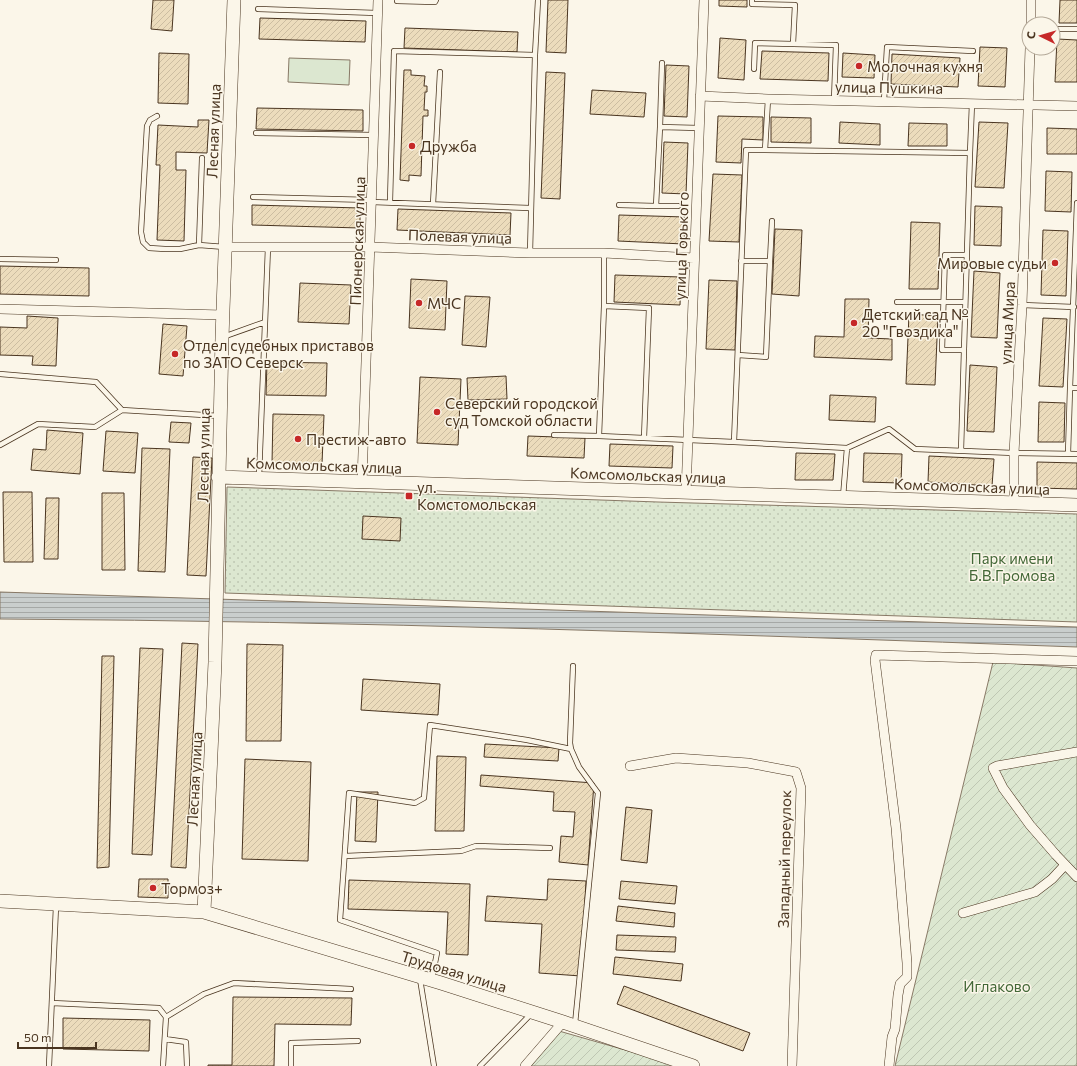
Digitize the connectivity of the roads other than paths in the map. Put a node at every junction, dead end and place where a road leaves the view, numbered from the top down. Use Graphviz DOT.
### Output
graph roads {
  1 [pos="234,0"];
  2 [pos="378,0"];
  3 [pos="398,0"];
  4 [pos="436,0"];
  5 [pos="538,0"];
  6 [pos="704,0"];
  7 [pos="752,0"];
  8 [pos="1032,0"];
  9 [pos="795,2"];
  10 [pos="258,9"];
  11 [pos="377,13"];
  12 [pos="1031,16"];
  13 [pos="1061,29"];
  14 [pos="1077,29"];
  15 [pos="793,44"];
  16 [pos="973,51"];
  17 [pos="535,55"];
  18 [pos="1030,56"];
  19 [pos="662,63"];
  20 [pos="754,69"];
  21 [pos="440,72"];
  22 [pos="700,96"];
  23 [pos="768,99"];
  24 [pos="834,100"];
  25 [pos="884,101"];
  26 [pos="972,103"];
  27 [pos="1028,104"];
  28 [pos="1077,106"];
  29 [pos="157,116"];
  30 [pos="660,127"];
  31 [pos="699,128"];
  32 [pos="256,133"];
  33 [pos="374,136"];
  34 [pos="765,150"];
  35 [pos="970,153"];
  36 [pos="202,158"];
  37 [pos="253,196"];
  38 [pos="372,201"];
  39 [pos="390,202"];
  40 [pos="1077,203"];
  41 [pos="433,204"];
  42 [pos="619,205"];
  43 [pos="656,206"];
  44 [pos="678,206"];
  45 [pos="530,208"];
  46 [pos="772,221"];
  47 [pos="1077,224"];
  48 [pos="199,245"];
  49 [pos="225,247"];
  50 [pos="268,247"];
  51 [pos="370,247"];
  52 [pos="530,253"];
  53 [pos="604,254"];
  54 [pos="966,255"];
  55 [pos="694,258"];
  56 [pos="0,259"];
  57 [pos="56,260"];
  58 [pos="741,261"];
  59 [pos="770,261"];
  60 [pos="897,302"];
  61 [pos="943,302"];
  62 [pos="965,302"];
  63 [pos="1022,305"];
  64 [pos="604,306"];
  65 [pos="1074,307"];
  66 [pos="0,309"];
  67 [pos="223,315"];
  68 [pos="265,322"];
  69 [pos="222,338"];
  70 [pos="964,350"];
  71 [pos="738,355"];
  72 [pos="0,374"];
  73 [pos="1070,388"];
  74 [pos="1077,388"];
  75 [pos="122,410"];
  76 [pos="220,416"];
  77 [pos="554,435"];
  78 [pos="599,436"];
  79 [pos="644,438"];
  80 [pos="688,440"];
  81 [pos="734,442"];
  82 [pos="0,445"];
  83 [pos="847,448"];
  84 [pos="961,451"];
  85 [pos="1014,453"];
  86 [pos="1068,454"];
  87 [pos="1077,454"];
  88 [pos="218,477"];
  89 [pos="259,478"];
  90 [pos="362,482"];
  91 [pos="686,493"];
  92 [pos="843,497"];
  93 [pos="1014,504"];
  94 [pos="1077,506"];
  95 [pos="1077,662"];
  96 [pos="573,666"];
  97 [pos="571,749"];
  98 [pos="1077,752"];
  99 [pos="630,766"];
  100 [pos="550,848"];
  101 [pos="344,856"];
  102 [pos="1065,865"];
  103 [pos="1077,877"];
  104 [pos="0,901"];
  105 [pos="56,904"];
  106 [pos="204,912"];
  107 [pos="963,913"];
  108 [pos="419,976"];
  109 [pos="432,980"];
  110 [pos="351,989"];
  111 [pos="52,1003"];
  112 [pos="533,1012"];
  113 [pos="166,1017"];
  114 [pos="569,1024"];
  115 [pos="165,1039"];
  116 [pos="358,1041"];
  117 [pos="688,1065"];
  118 [pos="49,1066"];
  119 [pos="163,1066"];
  120 [pos="186,1066"];
  121 [pos="291,1066"];
  122 [pos="434,1066"];
  123 [pos="480,1066"];
  124 [pos="525,1066"];
  125 [pos="792,1066"];
  126 [pos="889,1066"];
  1 -- 49 [label="main road, Лесная улица"];
  2 -- 11 [label="street, Пионерская улица"];
  3 -- 4 [label="lane"];
  5 -- 17 [label="lane"];
  6 -- 22 [label="street, улица Горького"];
  7 -- 9 [label="lane"];
  8 -- 12 [label="street"];
  9 -- 15 [label="lane"];
  10 -- 11 [label="lane"];
  11 -- 33 [label="street, Пионерская улица"];
  13 -- 14 [label="lane"];
  15 -- 20 [label="lane"];
  15 -- 24 [label="lane"];
  16 -- 25 [label="lane"];
  17 -- 39 [label="lane"];
  17 -- 45 [label="lane"];
  18 -- 27 [label="street, улица Мира"];
  19 -- 30 [label="lane"];
  21 -- 41 [label="lane"];
  22 -- 23 [label="street, улица Пушкина"];
  22 -- 31 [label="street, улица Горького"];
  23 -- 24 [label="street, улица Пушкина"];
  23 -- 34 [label="lane"];
  24 -- 25 [label="street, улица Пушкина"];
  25 -- 26 [label="street, улица Пушкина"];
  26 -- 27 [label="street, улица Пушкина"];
  26 -- 35 [label="lane"];
  27 -- 28 [label="street, улица Пушкина"];
  27 -- 63 [label="street, улица Мира"];
  29 -- 48 [label="lane"];
  30 -- 31 [label="lane"];
  30 -- 43 [label="lane"];
  31 -- 55 [label="street, улица Горького"];
  32 -- 33 [label="lane"];
  33 -- 38 [label="street, Пионерская улица"];
  34 -- 35 [label="lane"];
  34 -- 58 [label="lane"];
  35 -- 54 [label="lane"];
  36 -- 48 [label="lane"];
  37 -- 38 [label="lane"];
  38 -- 39 [label="lane"];
  38 -- 51 [label="street, Пионерская улица"];
  39 -- 41 [label="lane"];
  40 -- 47 [label="lane"];
  41 -- 45 [label="lane"];
  42 -- 43 [label="lane"];
  43 -- 44 [label="lane"];
  45 -- 52 [label="lane"];
  46 -- 59 [label="lane"];
  47 -- 65 [label="lane"];
  48 -- 49 [label="lane"];
  49 -- 50 [label="street, Полевая улица"];
  49 -- 67 [label="main road, Лесная улица"];
  50 -- 51 [label="street, Полевая улица"];
  50 -- 68 [label="lane"];
  51 -- 52 [label="street, Полевая улица"];
  51 -- 90 [label="street, Пионерская улица"];
  52 -- 53 [label="street, Полевая улица"];
  53 -- 55 [label="street, Полевая улица"];
  53 -- 64 [label="lane"];
  54 -- 61 [label="lane"];
  54 -- 62 [label="lane"];
  55 -- 80 [label="street, улица Горького"];
  56 -- 57 [label="lane"];
  58 -- 59 [label="lane"];
  58 -- 71 [label="lane"];
  59 -- 71 [label="lane"];
  60 -- 61 [label="lane"];
  61 -- 62 [label="lane"];
  61 -- 70 [label="lane"];
  62 -- 70 [label="lane"];
  63 -- 65 [label="lane"];
  63 -- 85 [label="street, улица Мира"];
  64 -- 78 [label="lane"];
  64 -- 79 [label="lane"];
  65 -- 73 [label="lane"];
  66 -- 67 [label="street"];
  67 -- 69 [label="main road, Лесная улица"];
  68 -- 69 [label="lane"];
  68 -- 89 [label="lane"];
  69 -- 76 [label="main road, Лесная улица"];
  70 -- 84 [label="lane"];
  71 -- 81 [label="lane"];
  72 -- 75 [label="lane"];
  73 -- 74 [label="lane"];
  73 -- 86 [label="lane"];
  75 -- 76 [label="lane"];
  75 -- 82 [label="lane"];
  76 -- 88 [label="main road, Лесная улица"];
  77 -- 78 [label="lane"];
  78 -- 79 [label="lane"];
  79 -- 80 [label="lane"];
  80 -- 81 [label="lane"];
  80 -- 91 [label="street, улица Горького"];
  81 -- 83 [label="lane"];
  83 -- 84 [label="lane"];
  83 -- 92 [label="lane"];
  84 -- 85 [label="lane"];
  85 -- 86 [label="lane"];
  85 -- 93 [label="street, улица Мира"];
  86 -- 87 [label="lane"];
  88 -- 89 [label="main road, Комсомольская улица"];
  88 -- 106 [label="main road, Лесная улица"];
  89 -- 90 [label="main road, Комсомольская улица"];
  90 -- 91 [label="main road, Комсомольская улица"];
  91 -- 92 [label="main road, Комсомольская улица"];
  92 -- 93 [label="main road, Комсомольская улица"];
  93 -- 94 [label="main road, Комсомольская улица"];
  95 -- 126 [label="street"];
  96 -- 97 [label="lane"];
  97 -- 101 [label="lane"];
  97 -- 114 [label="lane"];
  98 -- 102 [label="street"];
  99 -- 125 [label="street, Западный переулок"];
  100 -- 101 [label="lane"];
  101 -- 109 [label="lane"];
  102 -- 103 [label="street"];
  102 -- 107 [label="street"];
  104 -- 105 [label="main road, Трудовая улица"];
  105 -- 106 [label="main road, Трудовая улица"];
  105 -- 111 [label="lane"];
  106 -- 108 [label="main road, Трудовая улица"];
  108 -- 109 [label="main road, Трудовая улица"];
  108 -- 122 [label="lane"];
  109 -- 112 [label="main road, Трудовая улица"];
  110 -- 113 [label="lane"];
  111 -- 113 [label="lane"];
  111 -- 118 [label="lane"];
  112 -- 114 [label="main road, Трудовая улица"];
  112 -- 123 [label="lane"];
  113 -- 115 [label="lane"];
  114 -- 117 [label="main road, Трудовая улица"];
  114 -- 124 [label="street"];
  115 -- 119 [label="lane"];
  115 -- 120 [label="lane"];
  116 -- 121 [label="lane"];
}
